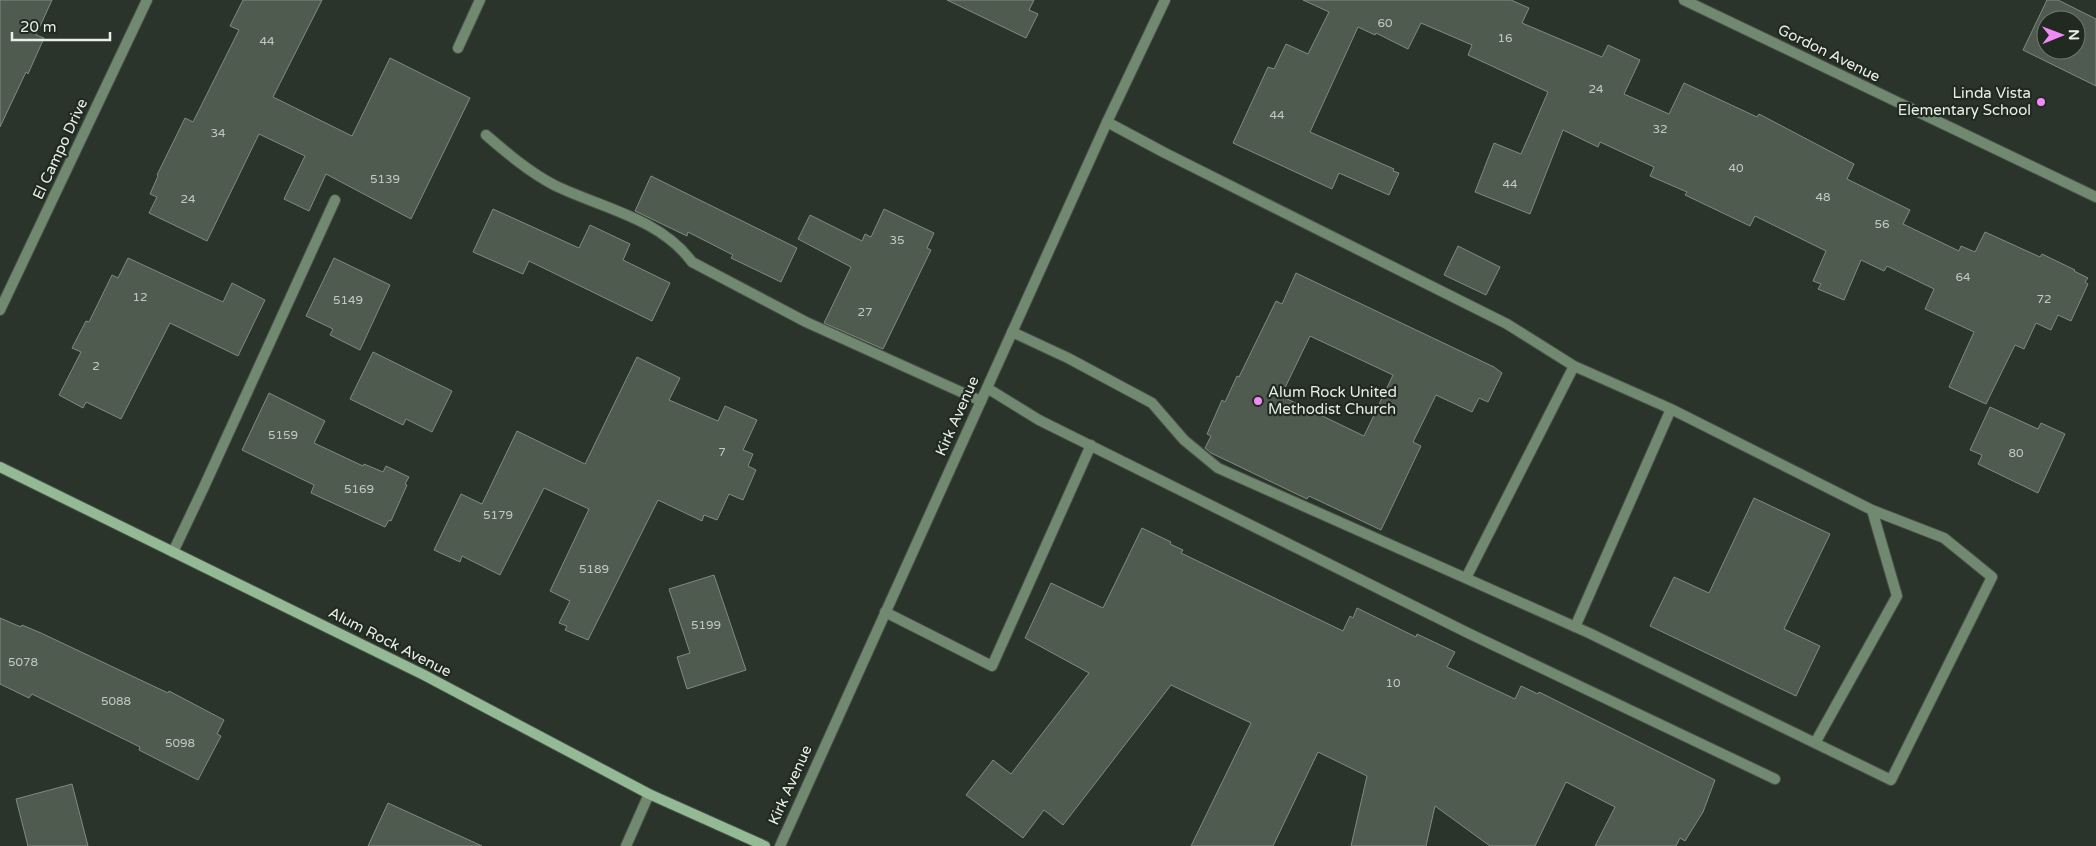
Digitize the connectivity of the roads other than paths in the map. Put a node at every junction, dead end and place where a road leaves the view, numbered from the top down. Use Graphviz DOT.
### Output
graph roads {
  1 [pos="147,0"];
  2 [pos="480,0"];
  3 [pos="1165,0"];
  4 [pos="1684,0"];
  5 [pos="458,48"];
  6 [pos="1108,122"];
  7 [pos="486,135"];
  8 [pos="2096,197"];
  9 [pos="335,200"];
  10 [pos="0,310"];
  11 [pos="1012,332"];
  12 [pos="1574,366"];
  13 [pos="987,388"];
  14 [pos="981,401"];
  15 [pos="1671,409"];
  16 [pos="1091,445"];
  17 [pos="0,468"];
  18 [pos="1872,510"];
  19 [pos="173,552"];
  20 [pos="1466,578"];
  21 [pos="885,612"];
  22 [pos="1575,627"];
  23 [pos="1815,743"];
  24 [pos="1775,779"];
  25 [pos="649,794"];
  26 [pos="626,846"];
  27 [pos="765,846"];
  28 [pos="780,846"];
  1 -- 10 [label="street, El Campo Drive"];
  2 -- 5 [label="street"];
  3 -- 6 [label="street, Kirk Avenue"];
  4 -- 8 [label="street, Gordon Avenue"];
  6 -- 11 [label="street, Kirk Avenue"];
  6 -- 12 [label="street"];
  7 -- 14 [label="street"];
  9 -- 19 [label="street"];
  11 -- 13 [label="street, Kirk Avenue"];
  11 -- 20 [label="street"];
  12 -- 15 [label="street"];
  12 -- 20 [label="street"];
  13 -- 14 [label="street, Kirk Avenue"];
  13 -- 16 [label="street"];
  14 -- 21 [label="street, Kirk Avenue"];
  15 -- 18 [label="street"];
  15 -- 22 [label="street"];
  16 -- 21 [label="street"];
  16 -- 24 [label="street"];
  17 -- 19 [label="main road, Alum Rock Avenue"];
  18 -- 23 [label="street"];
  18 -- 23 [label="street"];
  19 -- 25 [label="main road, Alum Rock Avenue"];
  20 -- 22 [label="street"];
  21 -- 28 [label="street, Kirk Avenue"];
  22 -- 23 [label="street"];
  25 -- 26 [label="street"];
  25 -- 27 [label="main road, Alum Rock Avenue"];
}
